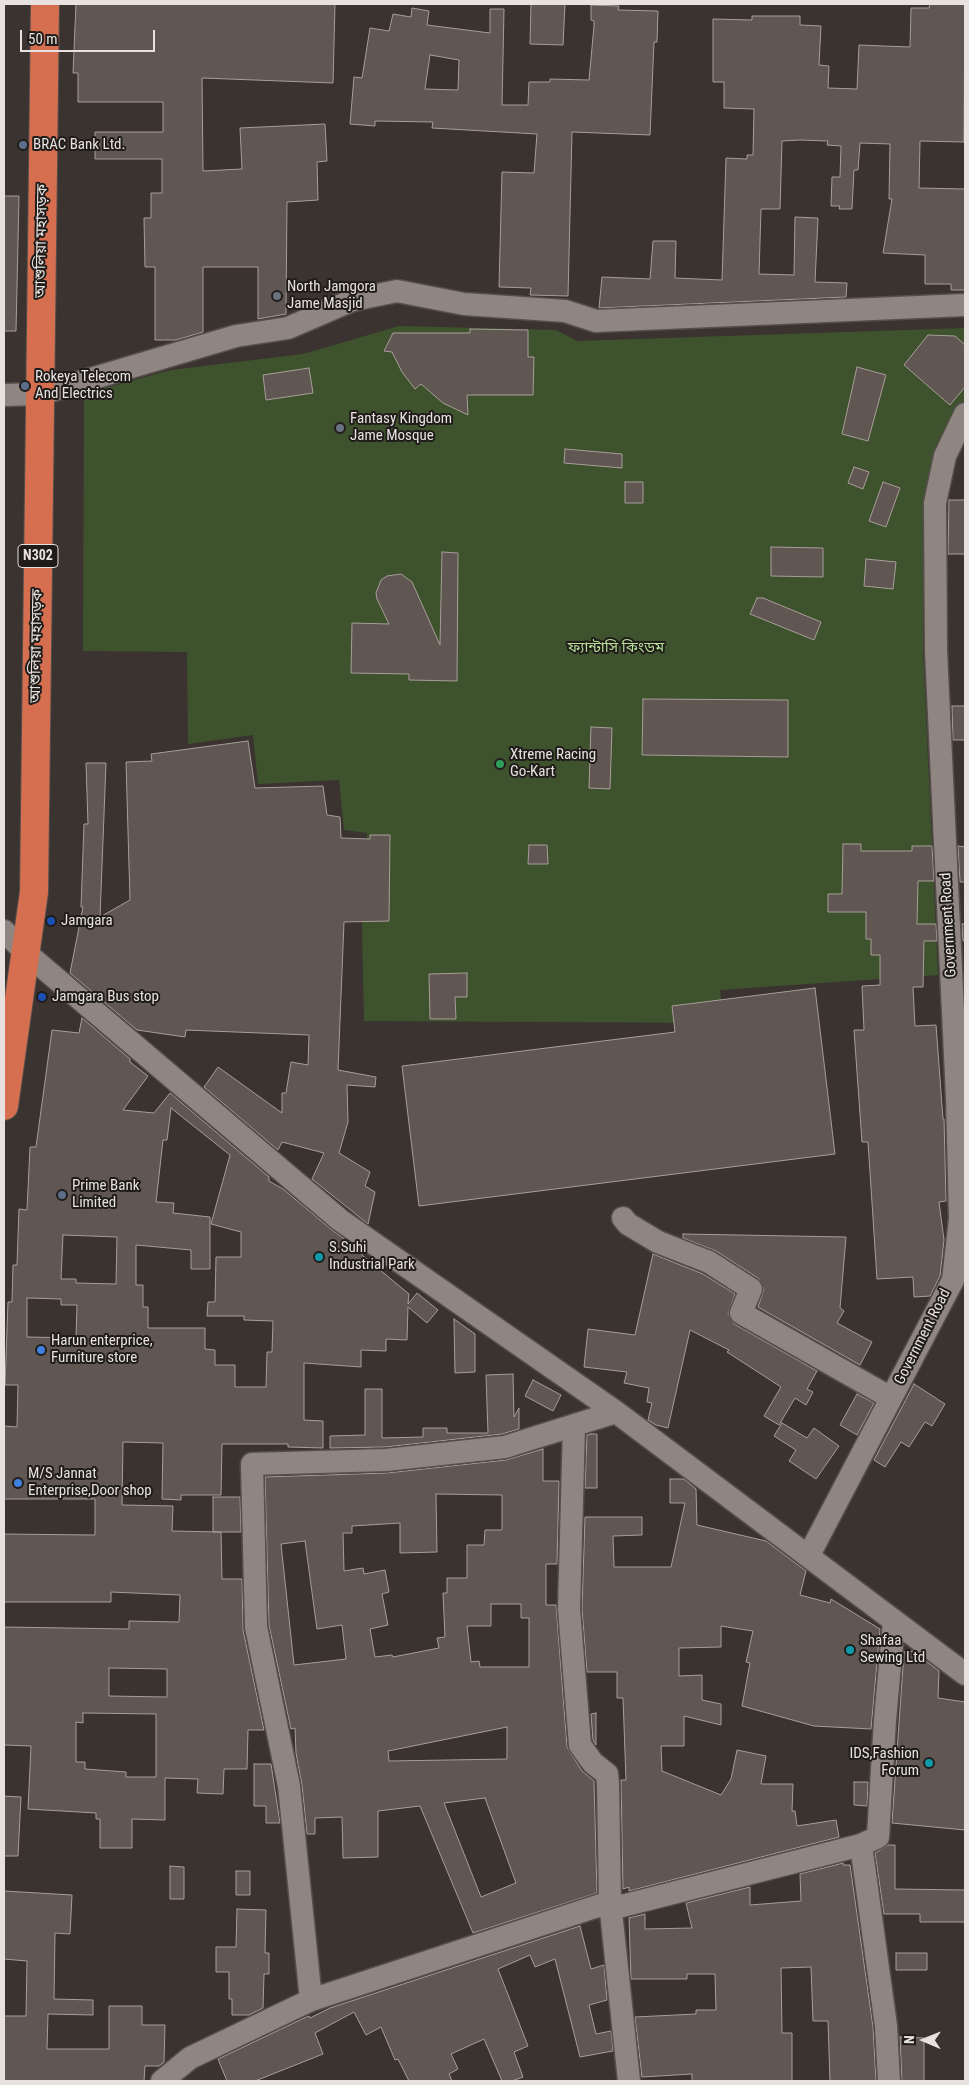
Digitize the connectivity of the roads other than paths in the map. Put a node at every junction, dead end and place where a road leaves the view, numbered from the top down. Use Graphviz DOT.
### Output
graph roads {
  1 [pos="45,4"];
  2 [pos="965,305"];
  3 [pos="40,394"];
  4 [pos="4,395"];
  5 [pos="965,414"];
  6 [pos="4,931"];
  7 [pos="26,953"];
  8 [pos="961,1097"];
  9 [pos="4,1106"];
  10 [pos="624,1218"];
  11 [pos="892,1398"];
  12 [pos="616,1412"];
  13 [pos="574,1426"];
  14 [pos="809,1555"];
  15 [pos="894,1620"];
  16 [pos="965,1674"];
  17 [pos="861,1845"];
  18 [pos="610,1902"];
  19 [pos="311,2000"];
  20 [pos="162,2081"];
  21 [pos="628,2081"];
  22 [pos="889,2081"];
  1 -- 3 [label="highway, আশুলিয়া মহাসড়ক / N302"];
  2 -- 3 [label="street"];
  3 -- 4 [label="street"];
  3 -- 7 [label="highway, আশুলিয়া মহাসড়ক / N302"];
  5 -- 8 [label="street, Government Road"];
  6 -- 7 [label="street"];
  7 -- 9 [label="highway, আশুলিয়া মহাসড়ক / N302"];
  7 -- 12 [label="street"];
  8 -- 11 [label="street, Government Road"];
  10 -- 11 [label="street"];
  11 -- 14 [label="street, Government Road"];
  12 -- 13 [label="street"];
  12 -- 14 [label="street"];
  13 -- 18 [label="street"];
  13 -- 19 [label="street"];
  14 -- 15 [label="street"];
  15 -- 16 [label="street"];
  15 -- 17 [label="street"];
  17 -- 18 [label="street"];
  17 -- 22 [label="street"];
  18 -- 19 [label="street"];
  18 -- 21 [label="street"];
  19 -- 20 [label="street"];
}
